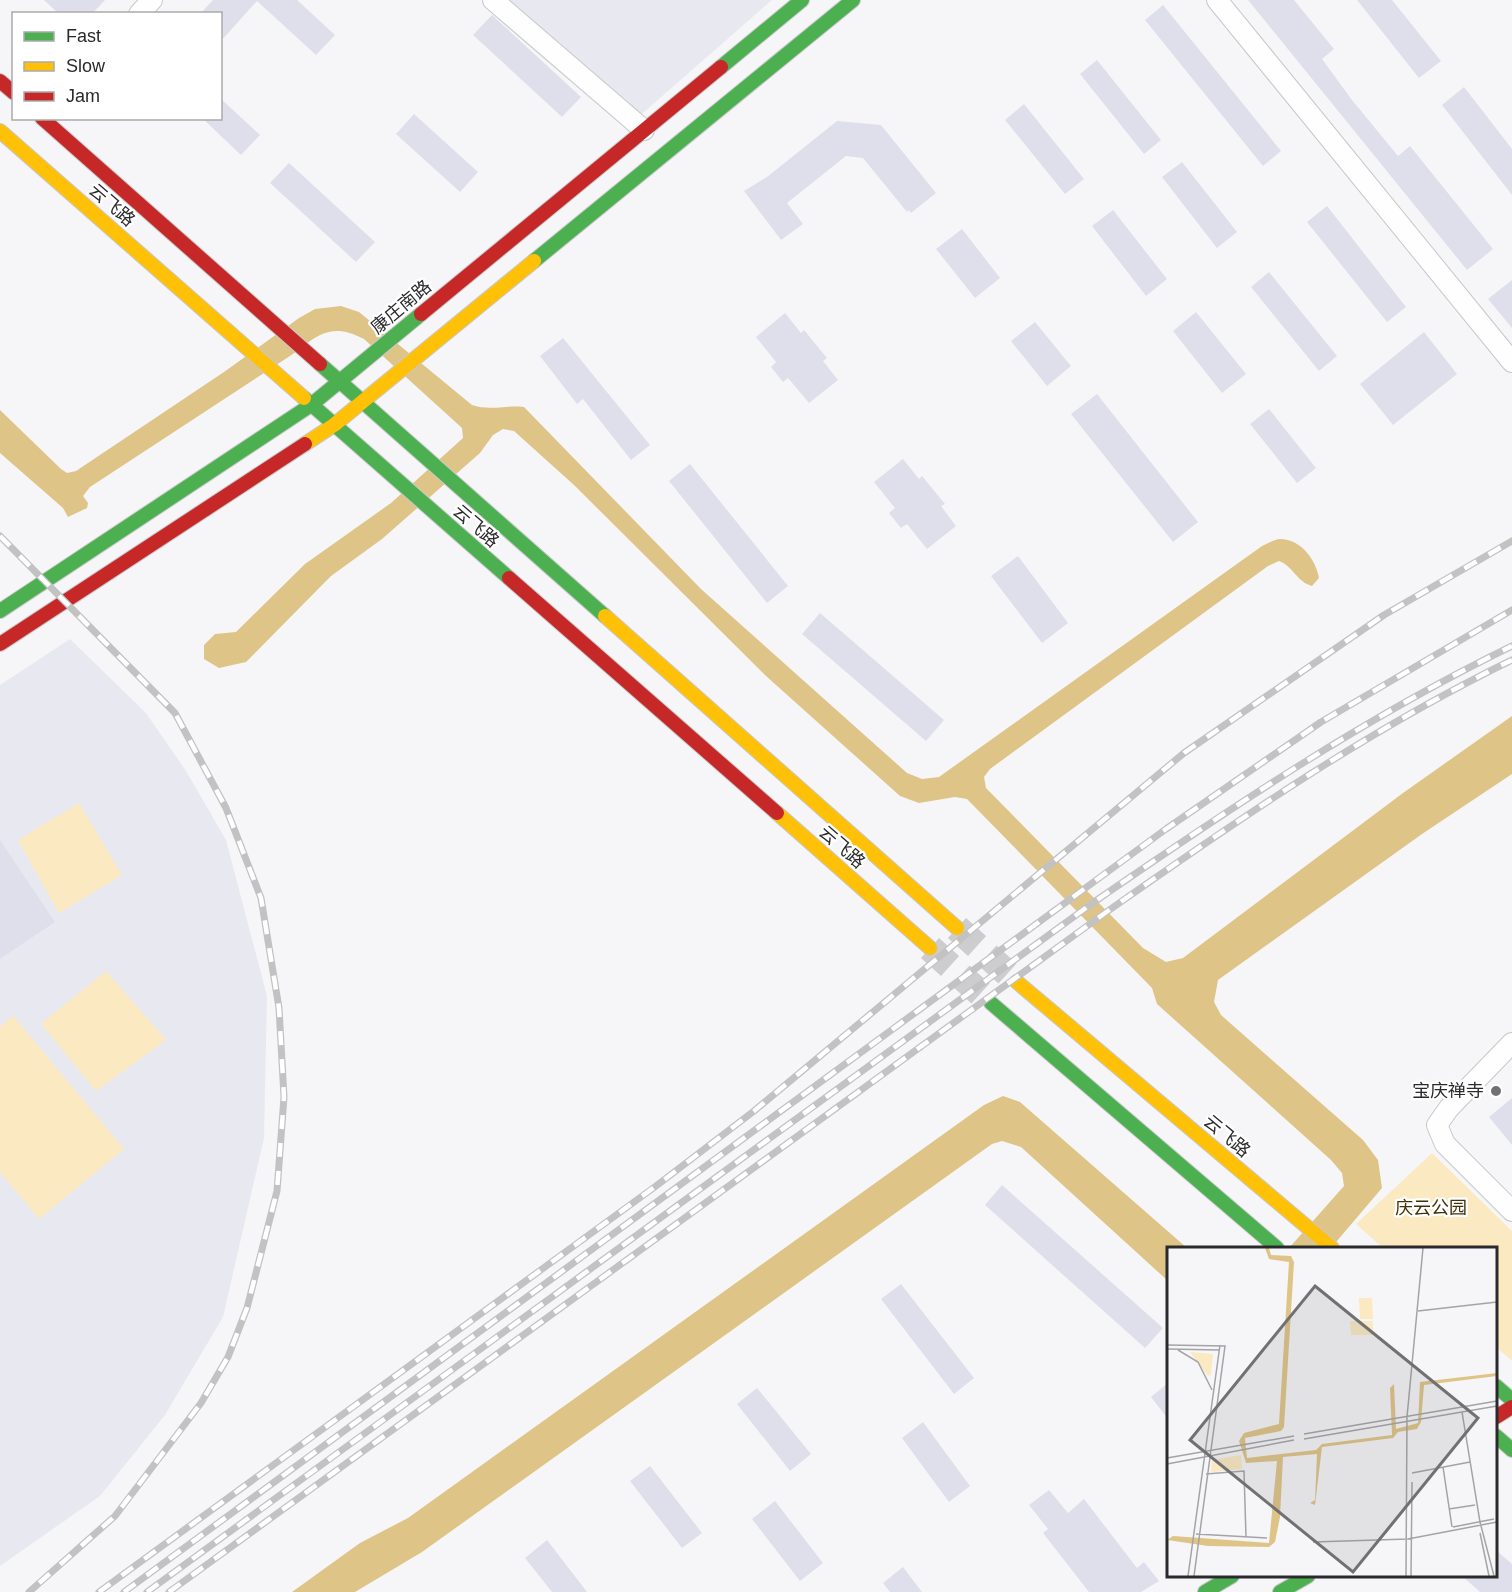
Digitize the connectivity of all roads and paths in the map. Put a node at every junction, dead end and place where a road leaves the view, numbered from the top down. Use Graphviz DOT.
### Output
graph roads {
  1 [pos="152,0"];
  2 [pos="493,0"];
  3 [pos="802,0"];
  4 [pos="853,0"];
  5 [pos="1217,0"];
  6 [pos="142,12"];
  7 [pos="0,81"];
  8 [pos="12,91"];
  9 [pos="44,120"];
  10 [pos="644,130"];
  11 [pos="0,131"];
  12 [pos="1512,362"];
  13 [pos="338,383"];
  14 [pos="362,402"];
  15 [pos="311,405"];
  16 [pos="334,425"];
  17 [pos="0,611"];
  18 [pos="0,644"];
  19 [pos="957,928"];
  20 [pos="930,948"];
  21 [pos="1017,982"];
  22 [pos="991,1003"];
  23 [pos="1512,1043"];
  24 [pos="1512,1211"];
  25 [pos="1276,1247"];
  26 [pos="1331,1247"];
  27 [pos="1497,1387"];
  28 [pos="1512,1400"];
  29 [pos="1512,1407"];
  30 [pos="1497,1416"];
  31 [pos="1497,1437"];
  32 [pos="1509,1453"];
  33 [pos="1229,1577"];
  34 [pos="1305,1577"];
  35 [pos="1205,1592"];
  36 [pos="1280,1592"];
  1 -- 6 [label="street"];
  2 -- 10 [label="street"];
  3 -- 10 [label="main road, 康庄南路"];
  4 -- 14 [label="main road"];
  5 -- 12 [label="street"];
  7 -- 8 [label="main road"];
  9 -- 13 [label="main road, 云飞路"];
  10 -- 13 [label="main road, 康庄南路"];
  11 -- 15 [label="main road, 云飞路"];
  13 -- 14 [label="main road, 云飞路"];
  13 -- 15 [label="main road, 康庄南路"];
  14 -- 16 [label="main road"];
  14 -- 19 [label="main road, 云飞路"];
  15 -- 16 [label="main road, 云飞路"];
  15 -- 17 [label="main road, 康庄南路"];
  16 -- 18 [label="main road"];
  16 -- 20 [label="main road, 云飞路"];
  21 -- 26 [label="main road, 云飞路"];
  22 -- 25 [label="main road"];
  23 -- 24 [label="street"];
  27 -- 28 [label="main road"];
  29 -- 30 [label="main road"];
  31 -- 32 [label="main road"];
  33 -- 35 [label="main road"];
  34 -- 36 [label="main road"];
}
